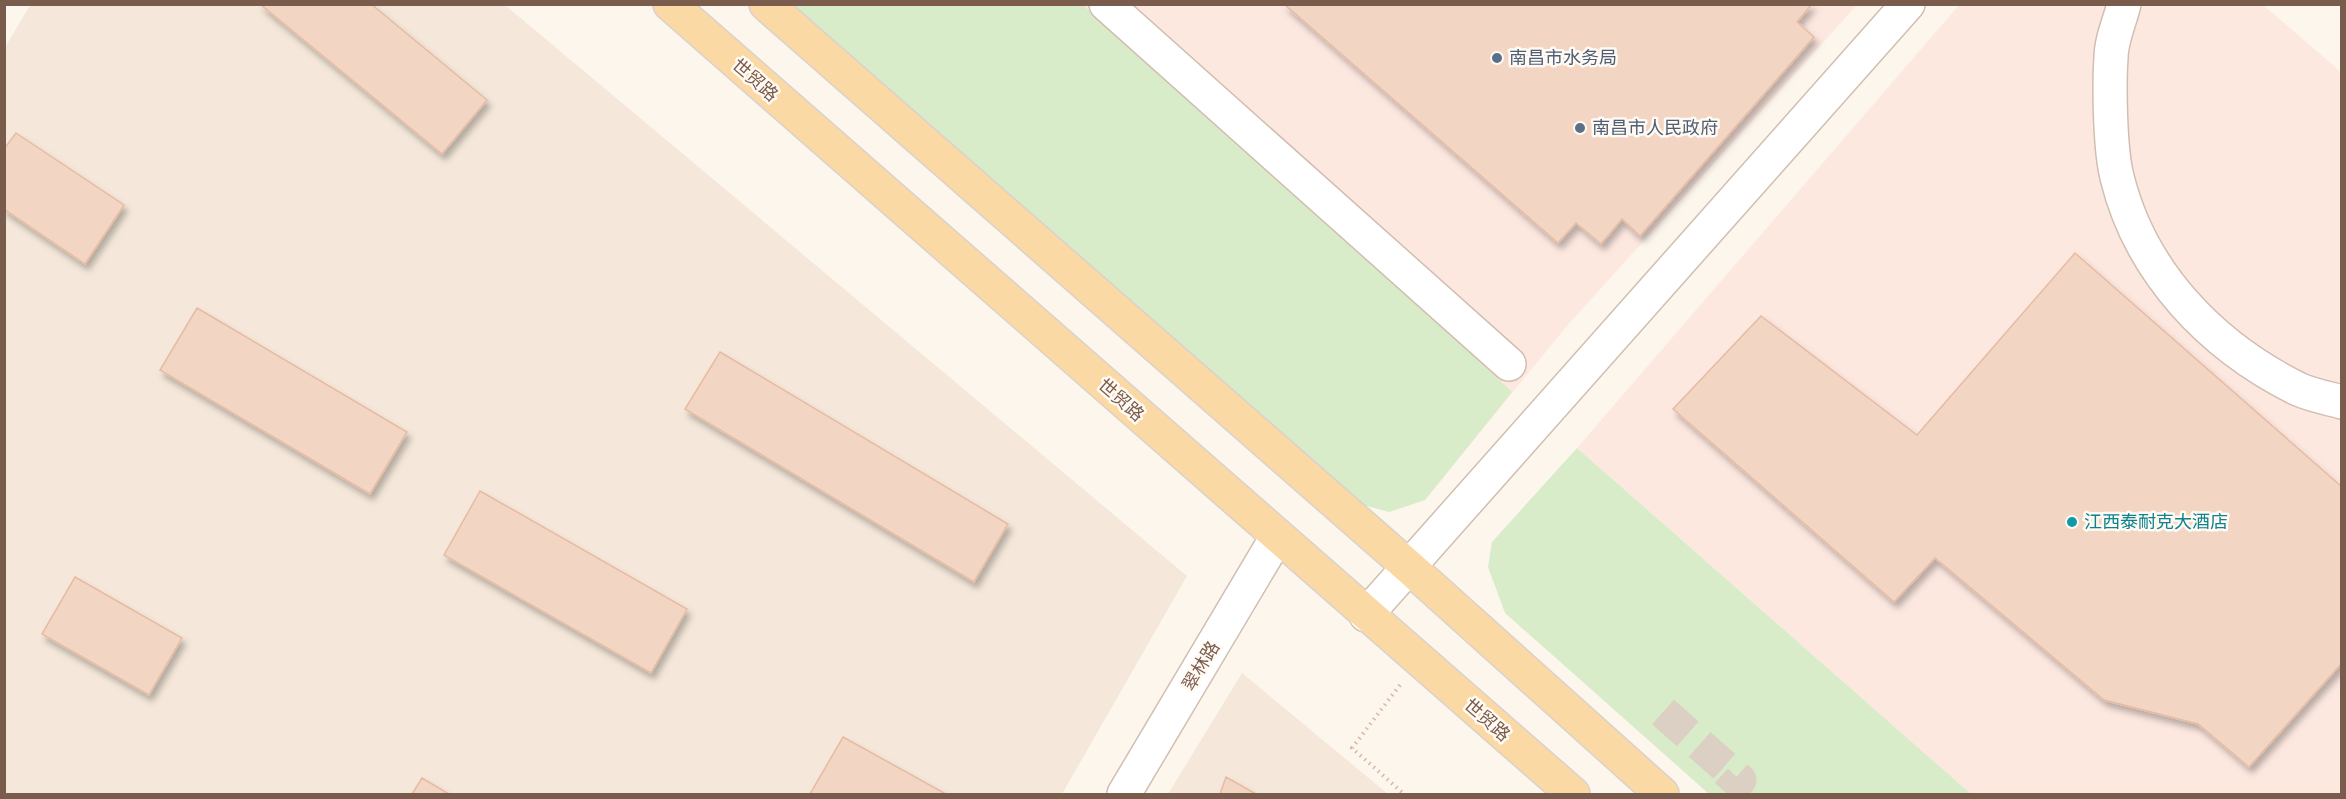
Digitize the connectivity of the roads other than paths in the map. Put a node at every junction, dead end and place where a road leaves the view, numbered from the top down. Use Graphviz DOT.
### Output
graph roads {
  1 [pos="670,4"];
  2 [pos="766,4"];
  3 [pos="1106,4"];
  4 [pos="1908,4"];
  5 [pos="2124,4"];
  6 [pos="1509,364"];
  7 [pos="2342,402"];
  8 [pos="1277,537"];
  9 [pos="1409,567"];
  10 [pos="1366,615"];
  11 [pos="1124,795"];
  12 [pos="1573,795"];
  13 [pos="1662,795"];
  1 -- 8 [label="main road, 世贸路"];
  2 -- 9 [label="main road"];
  3 -- 6 [label="street"];
  4 -- 9 [label="street"];
  5 -- 7 [label="street"];
  8 -- 10 [label="main road, 世贸路"];
  8 -- 11 [label="street, 翠林路"];
  9 -- 10 [label="street"];
  9 -- 13 [label="main road"];
  10 -- 12 [label="main road, 世贸路"];
}
